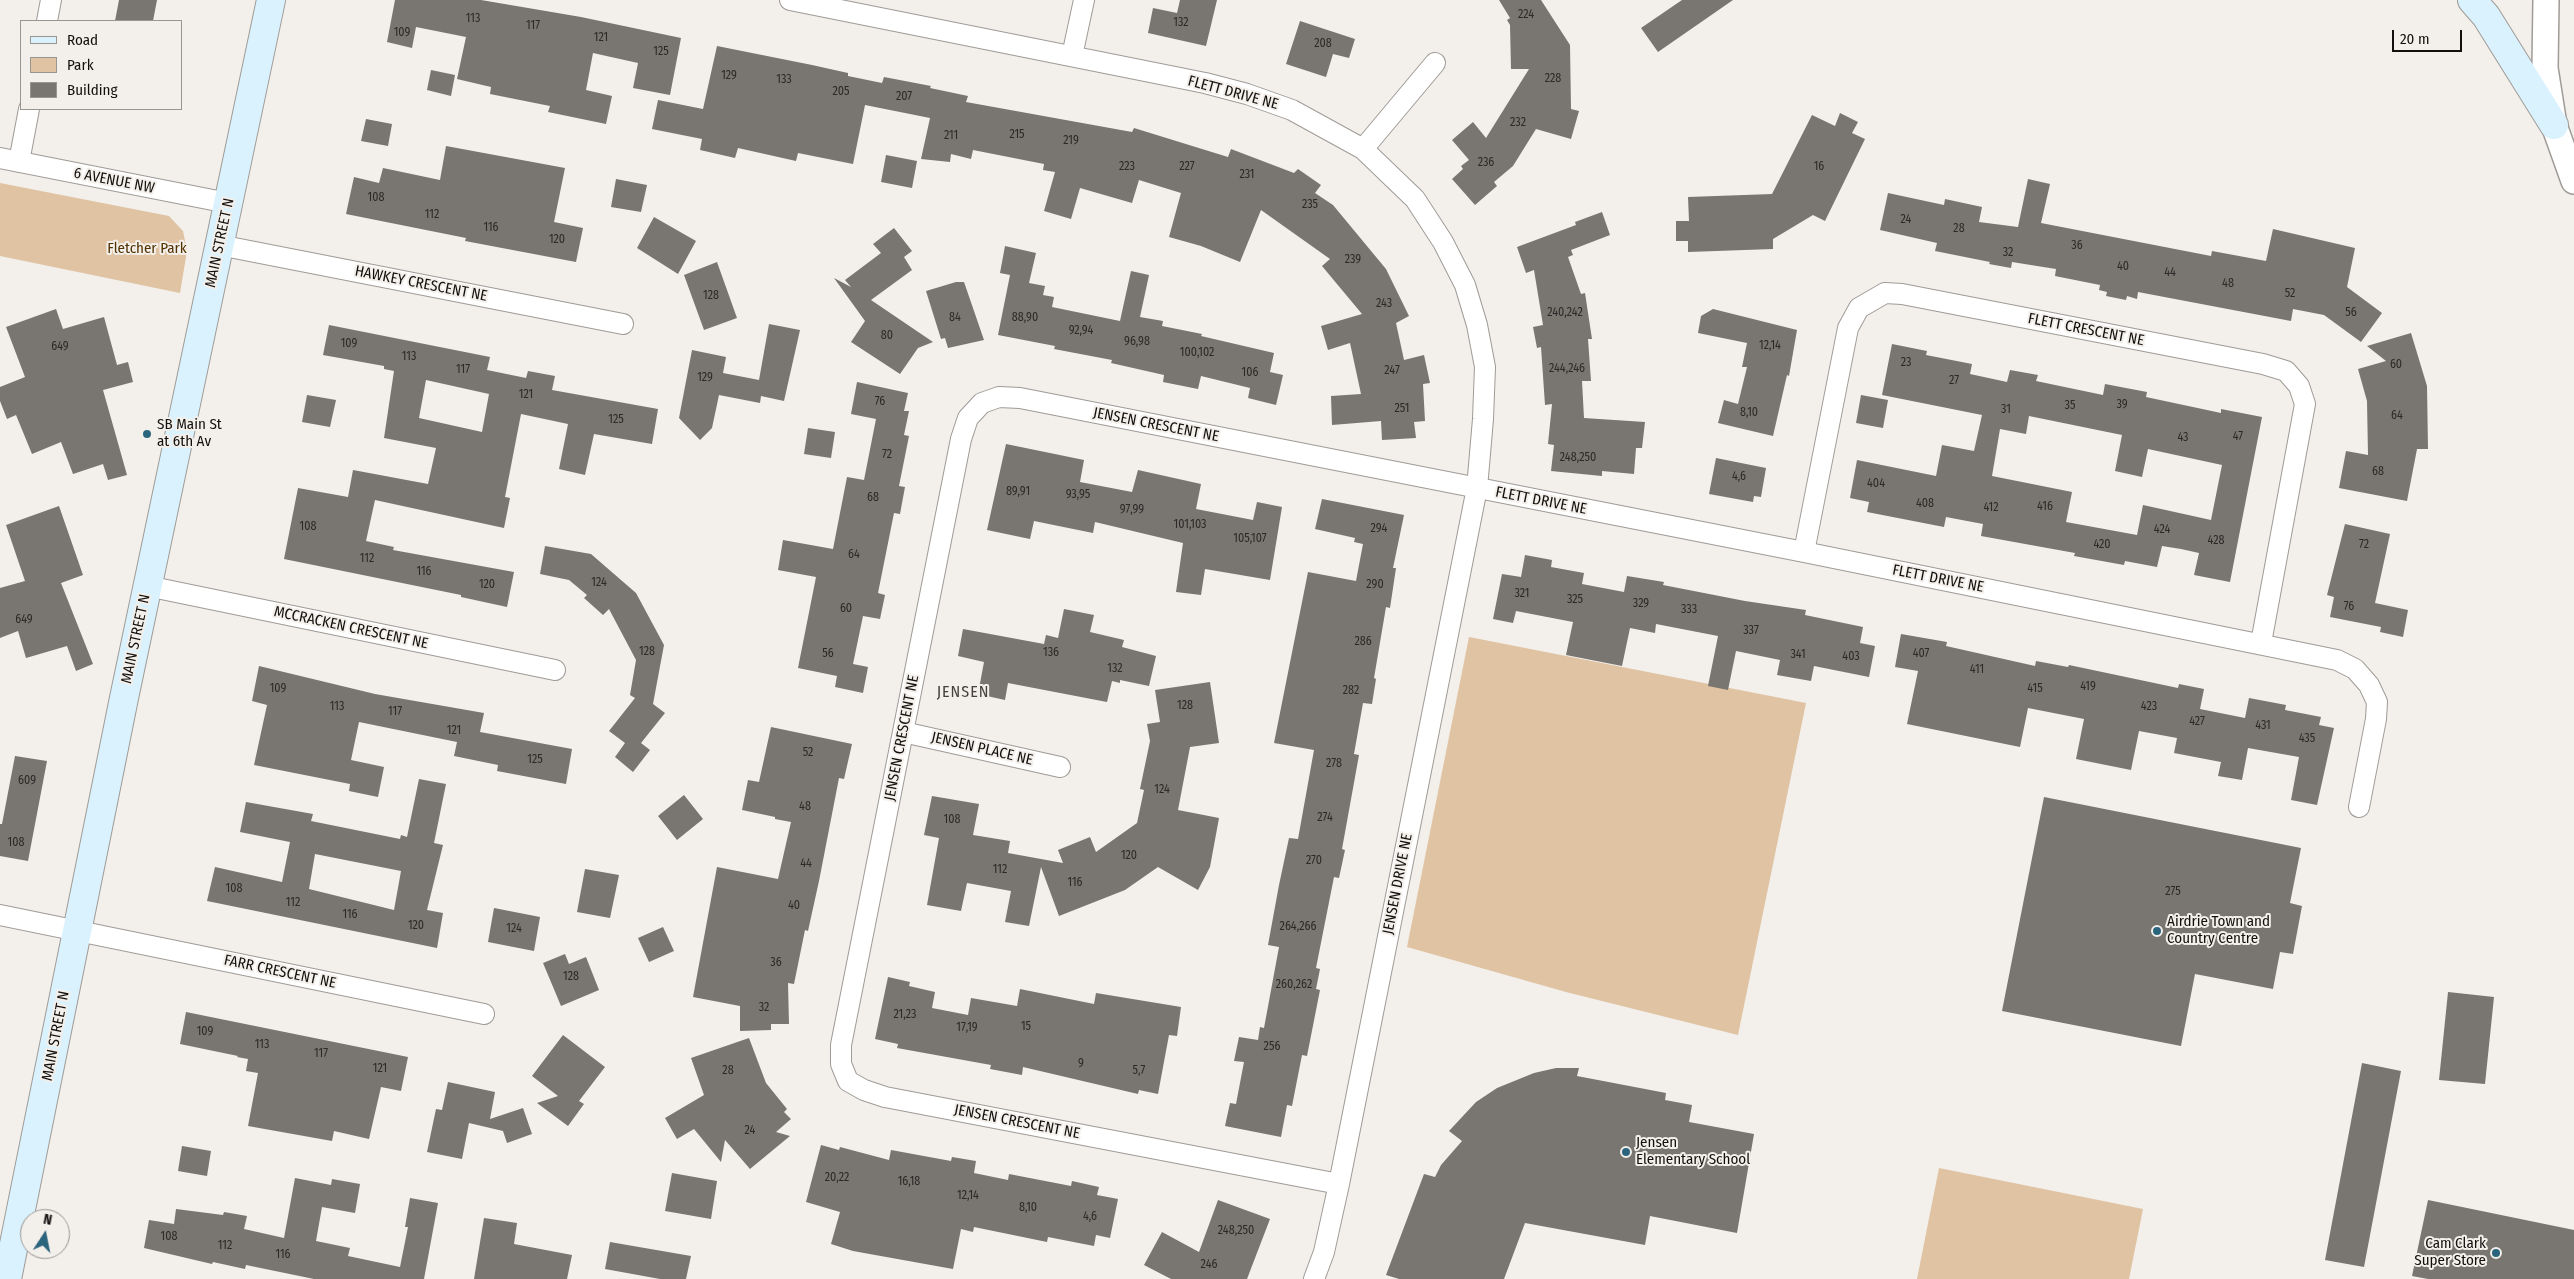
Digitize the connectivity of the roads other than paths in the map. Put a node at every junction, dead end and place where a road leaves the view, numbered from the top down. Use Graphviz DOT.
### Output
graph roads {
  1 [pos="51,0"];
  2 [pos="271,0"];
  3 [pos="790,0"];
  4 [pos="1084,0"];
  5 [pos="2472,0"];
  6 [pos="2546,0"];
  7 [pos="47,20"];
  8 [pos="1072,56"];
  9 [pos="1435,64"];
  10 [pos="30,110"];
  11 [pos="2554,125"];
  12 [pos="1363,149"];
  13 [pos="9,160"];
  14 [pos="2574,181"];
  15 [pos="228,203"];
  16 [pos="220,245"];
  17 [pos="623,324"];
  18 [pos="1477,488"];
  19 [pos="1804,552"];
  20 [pos="147,586"];
  21 [pos="2260,643"];
  22 [pos="555,670"];
  23 [pos="903,732"];
  24 [pos="1060,767"];
  25 [pos="2359,806"];
  26 [pos="0,915"];
  27 [pos="77,930"];
  28 [pos="484,1014"];
  29 [pos="1338,1184"];
  30 [pos="9,1277"];
  31 [pos="1314,1279"];
  1 -- 7 [label="street"];
  2 -- 15 [label="main road, MAIN STREET N"];
  3 -- 8 [label="street, FLETT DRIVE NE"];
  4 -- 8 [label="street"];
  5 -- 11 [label="main road"];
  6 -- 11 [label="street"];
  8 -- 12 [label="street, FLETT DRIVE NE"];
  9 -- 12 [label="street"];
  10 -- 13 [label="street"];
  11 -- 14 [label="street"];
  12 -- 18 [label="street, FLETT DRIVE NE"];
  13 -- 15 [label="street, 6 AVENUE NW"];
  15 -- 16 [label="main road, MAIN STREET N"];
  16 -- 17 [label="street, HAWKEY CRESCENT NE"];
  16 -- 20 [label="main road, MAIN STREET N"];
  18 -- 19 [label="street, FLETT DRIVE NE"];
  18 -- 23 [label="street, JENSEN CRESCENT NE"];
  18 -- 29 [label="street, JENSEN DRIVE NE"];
  19 -- 21 [label="street, FLETT DRIVE NE"];
  19 -- 21 [label="street, FLETT CRESCENT NE"];
  20 -- 22 [label="street, MCCRACKEN CRESCENT NE"];
  20 -- 27 [label="main road, MAIN STREET N"];
  21 -- 25 [label="street, FLETT DRIVE NE"];
  23 -- 24 [label="street, JENSEN PLACE NE"];
  23 -- 29 [label="street, JENSEN CRESCENT NE"];
  26 -- 27 [label="street, FARR CRESCENT NE"];
  27 -- 28 [label="street, FARR CRESCENT NE"];
  27 -- 30 [label="main road, MAIN STREET N"];
  29 -- 31 [label="street, JENSEN DRIVE NE"];
}
